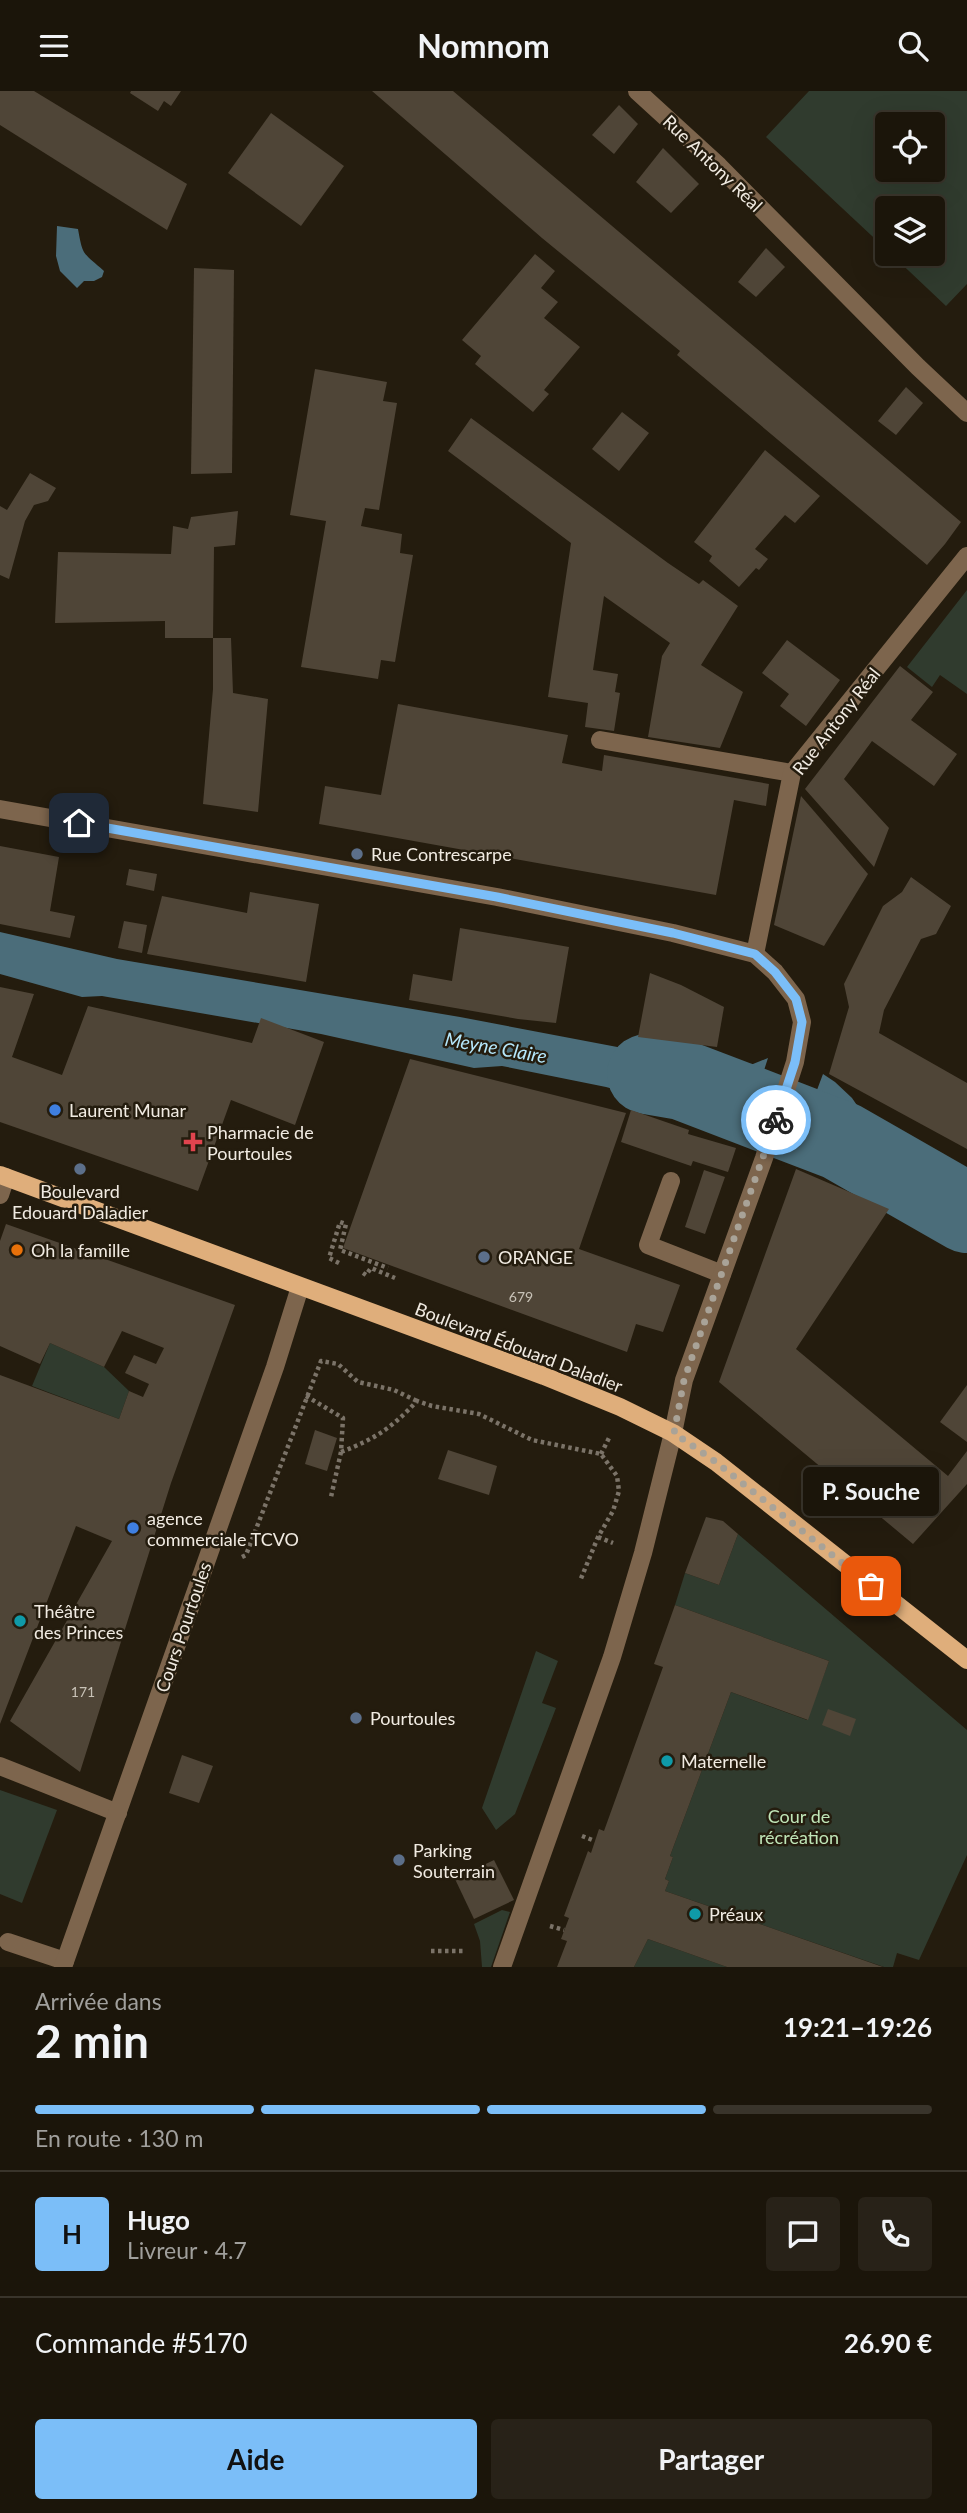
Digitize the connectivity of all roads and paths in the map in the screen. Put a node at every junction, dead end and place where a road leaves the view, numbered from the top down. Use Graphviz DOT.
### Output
graph roads {
  1 [pos="637,91"];
  2 [pos="967,413"];
  3 [pos="967,556"];
  4 [pos="600,740"];
  5 [pos="792,773"];
  6 [pos="0,809"];
  7 [pos="755,954"];
  8 [pos="3,1176"];
  9 [pos="671,1181"];
  10 [pos="0,1195"];
  11 [pos="341,1264"];
  12 [pos="354,1269"];
  13 [pos="388,1269"];
  14 [pos="722,1274"];
  15 [pos="395,1277"];
  16 [pos="300,1287"];
  17 [pos="299,1389"];
  18 [pos="306,1396"];
  19 [pos="417,1401"];
  20 [pos="674,1433"];
  21 [pos="610,1435"];
  22 [pos="341,1452"];
  23 [pos="601,1454"];
  24 [pos="331,1497"];
  25 [pos="598,1537"];
  26 [pos="614,1543"];
  27 [pos="580,1581"];
  28 [pos="967,1660"];
  29 [pos="0,1766"];
  30 [pos="118,1813"];
  31 [pos="578,1835"];
  32 [pos="595,1841"];
  33 [pos="545,1925"];
  34 [pos="564,1930"];
  35 [pos="8,1942"];
  36 [pos="431,1951"];
  37 [pos="466,1951"];
  38 [pos="64,1964"];
  39 [pos="502,1967"];
  1 -- 2 [label="street, Rue Antony Réal"];
  3 -- 5 [label="street, Rue Antony Réal"];
  4 -- 5 [label="street"];
  5 -- 7 [label="street, Rue Antony Réal"];
  6 -- 7 [label="street"];
  7 -- 14 [label="street"];
  8 -- 10 [label="street"];
  8 -- 16 [label="main road, Boulevard Édouard Daladier"];
  9 -- 14 [label="street"];
  11 -- 13 [label="path"];
  12 -- 13 [label="path"];
  13 -- 15 [label="path"];
  14 -- 20 [label="street"];
  16 -- 20 [label="main road, Boulevard Édouard Daladier"];
  16 -- 30 [label="street, Cours Pourtoules"];
  17 -- 18 [label="path"];
  18 -- 19 [label="path"];
  18 -- 22 [label="path"];
  19 -- 22 [label="path"];
  19 -- 23 [label="path"];
  20 -- 28 [label="main road, Boulevard Édouard Daladier"];
  20 -- 39 [label="street"];
  21 -- 23 [label="path"];
  22 -- 24 [label="path"];
  23 -- 25 [label="path"];
  25 -- 26 [label="path"];
  25 -- 27 [label="path"];
  29 -- 30 [label="street"];
  30 -- 38 [label="street, Cours Pourtoules"];
  31 -- 32 [label="path"];
  33 -- 34 [label="path"];
  35 -- 38 [label="street"];
  36 -- 37 [label="path"];
}
